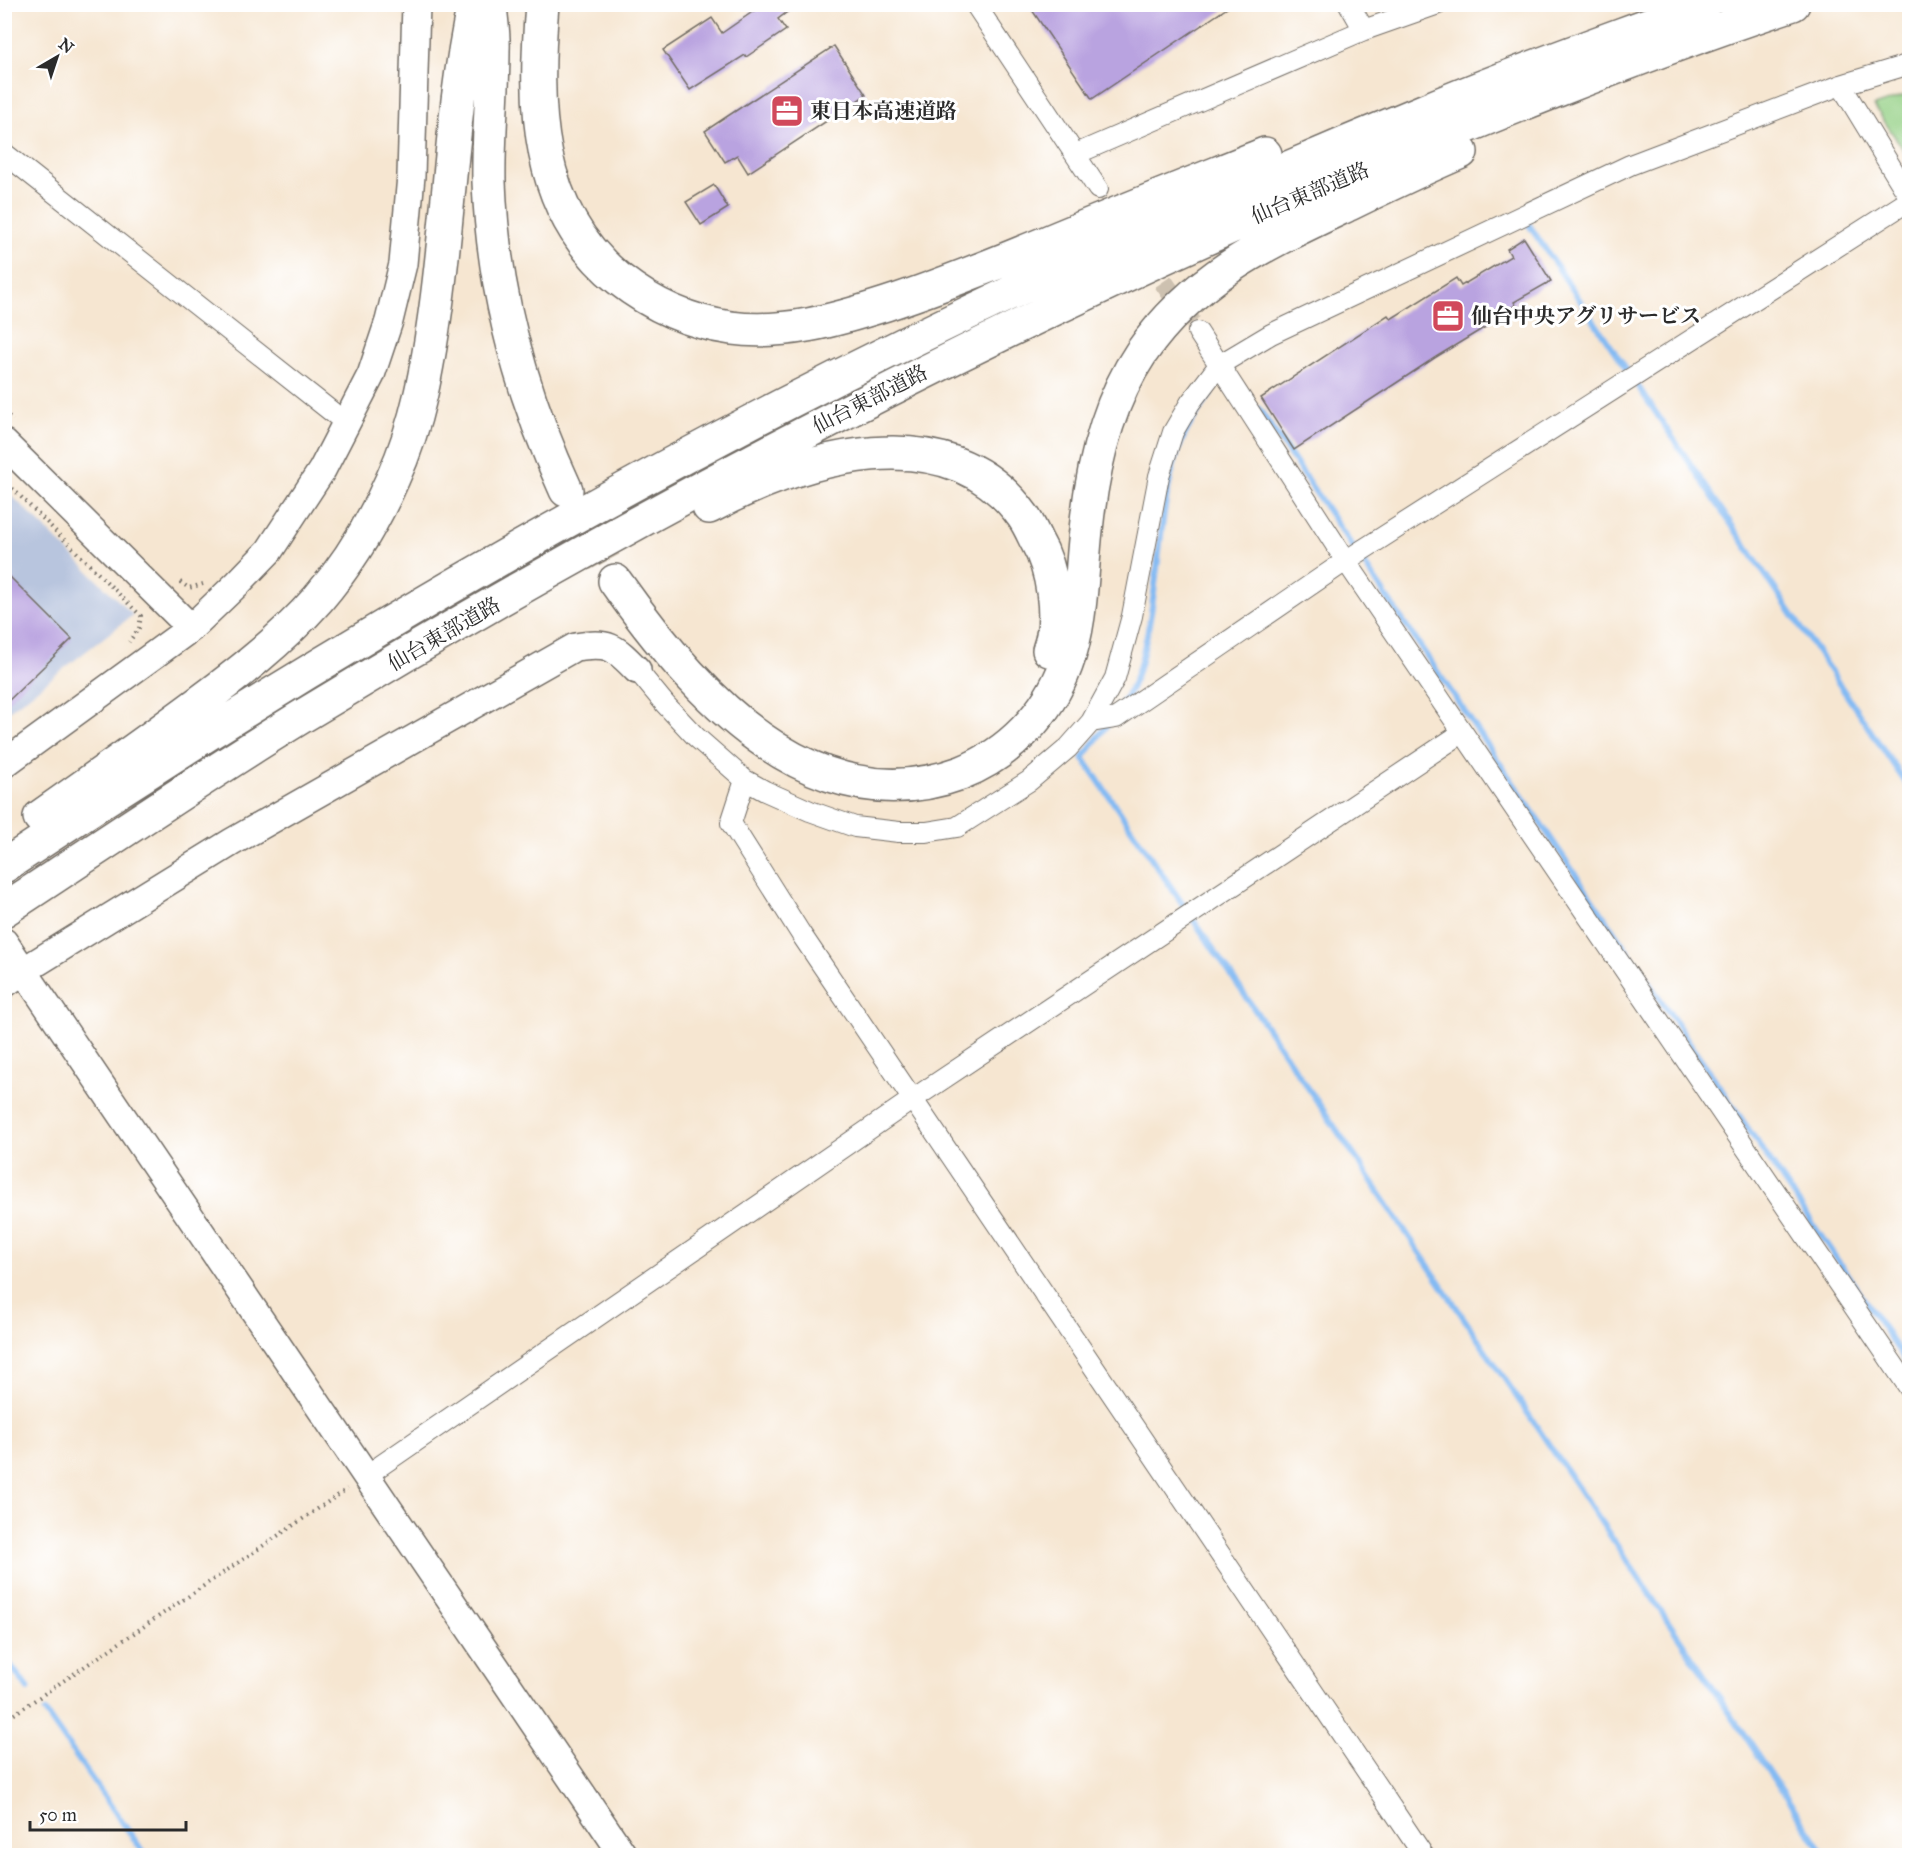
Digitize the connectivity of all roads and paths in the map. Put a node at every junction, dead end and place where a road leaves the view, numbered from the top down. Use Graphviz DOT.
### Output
graph roads {
  1 [pos="416,4"];
  2 [pos="490,4"];
  3 [pos="501,4"];
  4 [pos="522,4"];
  5 [pos="531,4"];
  6 [pos="542,4"];
  7 [pos="550,4"];
  8 [pos="975,4"];
  9 [pos="1349,4"];
  10 [pos="1438,4"];
  11 [pos="1704,4"];
  12 [pos="1782,8"];
  13 [pos="492,29"];
  14 [pos="1364,30"];
  15 [pos="1562,57"];
  16 [pos="1910,64"];
  17 [pos="1841,85"];
  18 [pos="4,153"];
  19 [pos="1076,154"];
  20 [pos="1098,189"];
  21 [pos="1910,199"];
  22 [pos="1198,332"];
  23 [pos="1219,365"];
  24 [pos="4,412"];
  25 [pos="346,423"];
  26 [pos="13,436"];
  27 [pos="4,480"];
  28 [pos="575,485"];
  29 [pos="1353,556"];
  30 [pos="177,580"];
  31 [pos="238,583"];
  32 [pos="191,628"];
  33 [pos="120,648"];
  34 [pos="638,670"];
  35 [pos="302,717"];
  36 [pos="1103,720"];
  37 [pos="1462,733"];
  38 [pos="4,764"];
  39 [pos="746,780"];
  40 [pos="4,842"];
  41 [pos="4,866"];
  42 [pos="4,910"];
  43 [pos="4,942"];
  44 [pos="14,978"];
  45 [pos="913,1099"];
  46 [pos="1910,1389"];
  47 [pos="367,1475"];
  48 [pos="4,1721"];
  49 [pos="624,1856"];
  50 [pos="1424,1856"];
  1 -- 25 [label="street"];
  2 -- 13 [label="highway"];
  3 -- 13 [label="highway"];
  4 -- 13 [label="highway"];
  5 -- 13 [label="highway"];
  6 -- 13 [label="highway"];
  7 -- 13 [label="highway"];
  8 -- 19 [label="street"];
  9 -- 14 [label="street"];
  10 -- 14 [label="street"];
  11 -- 15 [label="highway, 仙台東部道路"];
  12 -- 35 [label="highway, 仙台東部道路"];
  12 -- 35 [label="highway"];
  13 -- 15 [label="highway"];
  13 -- 28 [label="highway"];
  13 -- 40 [label="highway"];
  14 -- 19 [label="street"];
  15 -- 41 [label="highway, 仙台東部道路"];
  16 -- 17 [label="street"];
  17 -- 21 [label="street"];
  17 -- 23 [label="street"];
  18 -- 25 [label="street"];
  19 -- 20 [label="street"];
  21 -- 29 [label="street"];
  22 -- 23 [label="street"];
  23 -- 29 [label="street"];
  23 -- 36 [label="street"];
  24 -- 26 [label="path"];
  25 -- 31 [label="street"];
  26 -- 32 [label="street"];
  27 -- 33 [label="path"];
  29 -- 36 [label="street"];
  29 -- 37 [label="street"];
  30 -- 31 [label="path"];
  31 -- 32 [label="street"];
  32 -- 38 [label="street"];
  34 -- 39 [label="street"];
  34 -- 44 [label="street"];
  35 -- 42 [label="highway, 仙台東部道路"];
  36 -- 39 [label="street"];
  37 -- 45 [label="street"];
  37 -- 46 [label="street"];
  39 -- 45 [label="street"];
  43 -- 44 [label="street"];
  44 -- 47 [label="street"];
  45 -- 47 [label="street"];
  45 -- 50 [label="street"];
  47 -- 48 [label="path"];
  47 -- 49 [label="street"];
}
